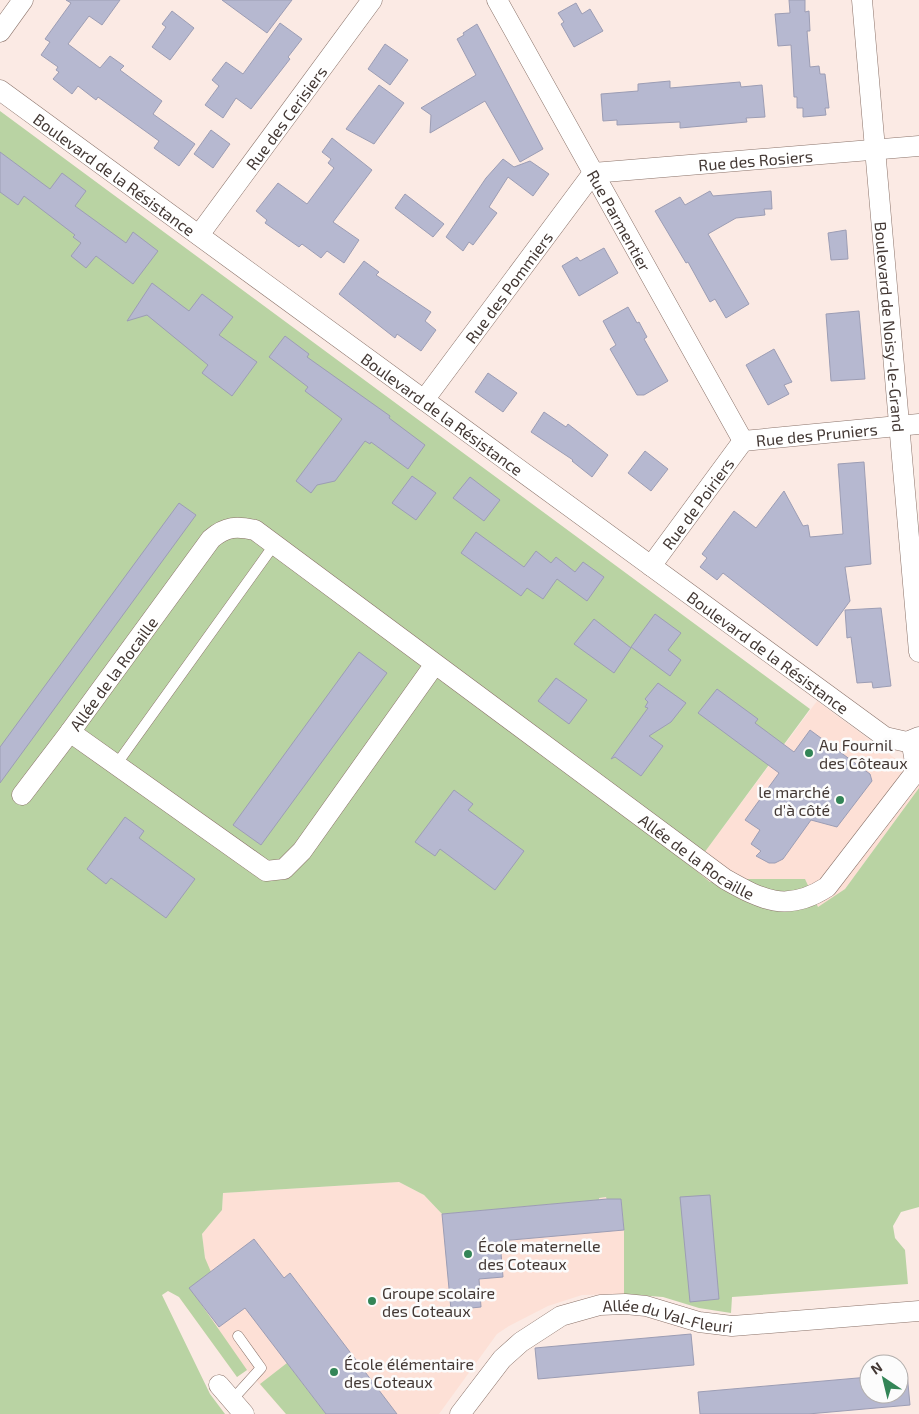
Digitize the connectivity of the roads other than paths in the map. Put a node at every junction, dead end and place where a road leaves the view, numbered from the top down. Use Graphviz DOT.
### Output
graph roads {
  1 [pos="24,0"];
  2 [pos="372,0"];
  3 [pos="497,0"];
  4 [pos="862,0"];
  5 [pos="0,32"];
  6 [pos="0,90"];
  7 [pos="919,146"];
  8 [pos="875,149"];
  9 [pos="593,172"];
  10 [pos="199,235"];
  11 [pos="424,400"];
  12 [pos="919,424"];
  13 [pos="898,426"];
  14 [pos="743,441"];
  15 [pos="274,545"];
  16 [pos="650,566"];
  17 [pos="919,652"];
  18 [pos="435,664"];
  19 [pos="70,732"];
  20 [pos="916,739"];
  21 [pos="116,765"];
  22 [pos="22,795"];
  23 [pos="919,1311"];
  24 [pos="238,1336"];
  25 [pos="232,1400"];
  26 [pos="460,1414"];
  1 -- 5 [label="street"];
  2 -- 10 [label="street, Rue des Cerisiers"];
  3 -- 9 [label="street, Rue Parmentier"];
  4 -- 8 [label="street, Boulevard de Noisy-le-Grand"];
  6 -- 10 [label="street, Boulevard de la Résistance"];
  7 -- 8 [label="street, Rue des Rosiers"];
  8 -- 9 [label="street, Rue des Rosiers"];
  8 -- 13 [label="street, Boulevard de Noisy-le-Grand"];
  9 -- 11 [label="street, Rue des Pommiers"];
  9 -- 14 [label="street, Rue Parmentier"];
  10 -- 11 [label="street, Boulevard de la Résistance"];
  11 -- 16 [label="street, Boulevard de la Résistance"];
  12 -- 13 [label="street, Rue des Pruniers"];
  13 -- 14 [label="street, Rue des Pruniers"];
  13 -- 17 [label="street, Boulevard de Noisy-le-Grand"];
  14 -- 16 [label="street, Rue de Poiriers"];
  15 -- 18 [label="street, Allée de la Rocaille"];
  15 -- 19 [label="street, Allée de la Rocaille"];
  15 -- 21 [label="lane"];
  16 -- 20 [label="street, Boulevard de la Résistance"];
  18 -- 20 [label="street, Allée de la Rocaille"];
  18 -- 21 [label="street, Allée de la Rocaille"];
  19 -- 21 [label="street, Allée de la Rocaille"];
  19 -- 22 [label="street"];
  23 -- 26 [label="street, Allée du Val-Fleuri"];
  24 -- 25 [label="lane"];
}
